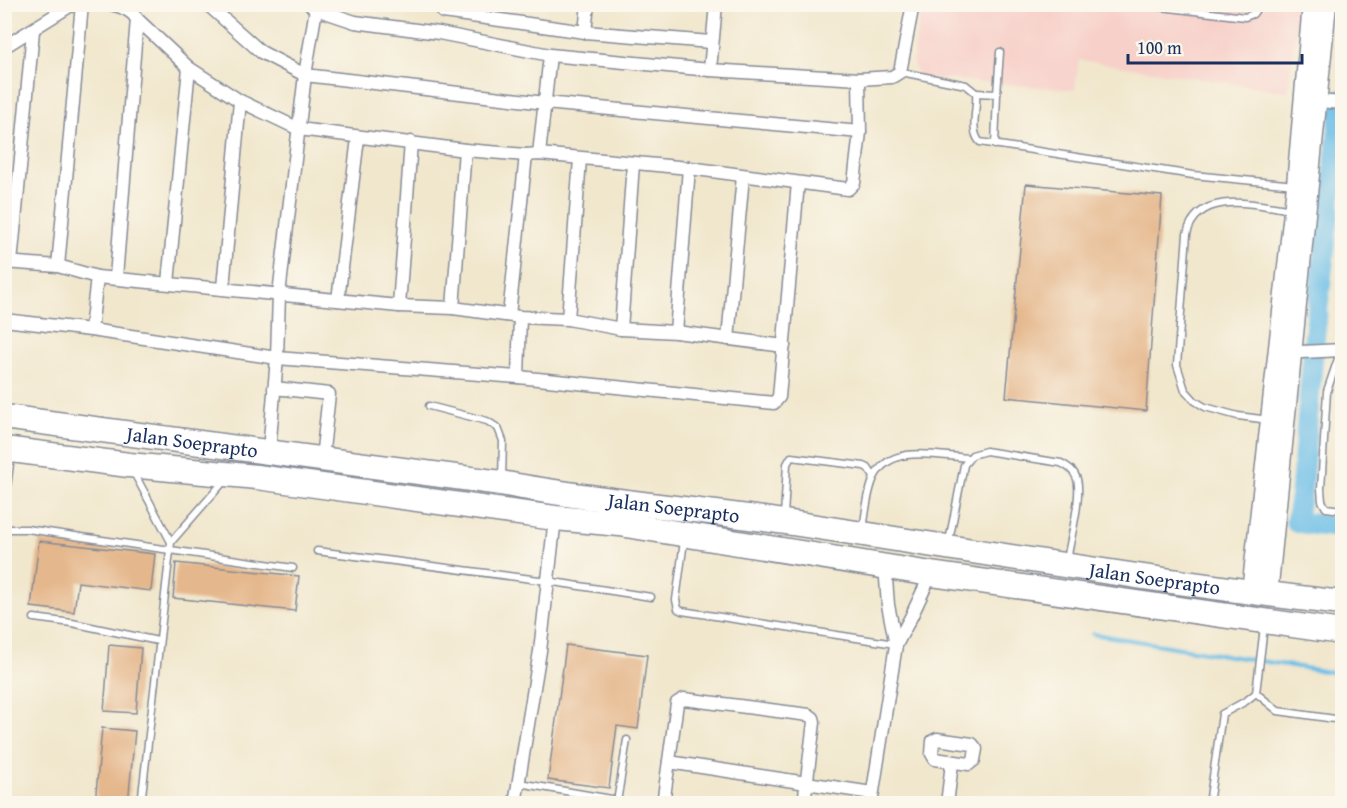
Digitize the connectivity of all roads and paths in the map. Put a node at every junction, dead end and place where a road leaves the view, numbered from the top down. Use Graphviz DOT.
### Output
graph roads {
  1 [pos="73,4"];
  2 [pos="82,4"];
  3 [pos="111,4"];
  4 [pos="207,4"];
  5 [pos="588,4"];
  6 [pos="716,4"];
  7 [pos="913,4"];
  8 [pos="1136,4"];
  9 [pos="1260,4"];
  10 [pos="1312,4"];
  11 [pos="1327,4"];
  12 [pos="312,7"];
  13 [pos="443,8"];
  14 [pos="462,9"];
  15 [pos="137,20"];
  16 [pos="33,31"];
  17 [pos="585,32"];
  18 [pos="439,33"];
  19 [pos="711,42"];
  20 [pos="4,47"];
  21 [pos="1000,52"];
  22 [pos="550,55"];
  23 [pos="189,68"];
  24 [pos="710,70"];
  25 [pos="900,72"];
  26 [pos="305,75"];
  27 [pos="859,79"];
  28 [pos="976,93"];
  29 [pos="997,94"];
  30 [pos="240,101"];
  31 [pos="1331,102"];
  32 [pos="545,103"];
  33 [pos="299,129"];
  34 [pos="860,132"];
  35 [pos="358,138"];
  36 [pos="411,142"];
  37 [pos="995,145"];
  38 [pos="465,150"];
  39 [pos="539,154"];
  40 [pos="526,156"];
  41 [pos="580,159"];
  42 [pos="633,164"];
  43 [pos="689,168"];
  44 [pos="743,176"];
  45 [pos="798,183"];
  46 [pos="1291,185"];
  47 [pos="1299,212"];
  48 [pos="8,262"];
  49 [pos="58,266"];
  50 [pos="97,277"];
  51 [pos="116,277"];
  52 [pos="168,284"];
  53 [pos="223,288"];
  54 [pos="279,294"];
  55 [pos="338,300"];
  56 [pos="399,306"];
  57 [pos="453,308"];
  58 [pos="514,316"];
  59 [pos="4,320"];
  60 [pos="568,320"];
  61 [pos="621,329"];
  62 [pos="91,330"];
  63 [pos="676,332"];
  64 [pos="728,339"];
  65 [pos="784,346"];
  66 [pos="1342,347"];
  67 [pos="1290,351"];
  68 [pos="277,358"];
  69 [pos="518,377"];
  70 [pos="274,388"];
  71 [pos="429,406"];
  72 [pos="4,417"];
  73 [pos="1277,421"];
  74 [pos="8,449"];
  75 [pos="269,452"];
  76 [pos="968,458"];
  77 [pos="322,459"];
  78 [pos="129,465"];
  79 [pos="230,475"];
  80 [pos="874,477"];
  81 [pos="501,483"];
  82 [pos="1342,510"];
  83 [pos="4,511"];
  84 [pos="621,513"];
  85 [pos="555,518"];
  86 [pos="784,522"];
  87 [pos="4,529"];
  88 [pos="685,534"];
  89 [pos="862,535"];
  90 [pos="171,542"];
  91 [pos="948,548"];
  92 [pos="169,551"];
  93 [pos="317,551"];
  94 [pos="1066,565"];
  95 [pos="885,566"];
  96 [pos="293,568"];
  97 [pos="931,574"];
  98 [pos="546,581"];
  99 [pos="1259,593"];
  100 [pos="651,597"];
  101 [pos="1342,603"];
  102 [pos="34,618"];
  103 [pos="1264,621"];
  104 [pos="1342,632"];
  105 [pos="158,641"];
  106 [pos="896,645"];
  107 [pos="1256,693"];
  108 [pos="1342,720"];
  109 [pos="627,740"];
  110 [pos="669,762"];
  111 [pos="952,763"];
  112 [pos="518,783"];
  113 [pos="807,783"];
  114 [pos="872,798"];
  115 [pos="617,802"];
  116 [pos="141,804"];
  117 [pos="515,804"];
  118 [pos="663,804"];
  119 [pos="804,804"];
  120 [pos="947,804"];
  121 [pos="1209,804"];
  1 -- 16 [label="street"];
  2 -- 49 [label="street"];
  3 -- 15 [label="street"];
  4 -- 26 [label="street"];
  5 -- 17 [label="street"];
  6 -- 19 [label="street"];
  7 -- 25 [label="street"];
  8 -- 9 [label="lane"];
  10 -- 46 [label="main road"];
  11 -- 31 [label="main road"];
  12 -- 18 [label="street"];
  12 -- 26 [label="street"];
  13 -- 14 [label="street"];
  13 -- 18 [label="street"];
  14 -- 17 [label="street"];
  15 -- 23 [label="street"];
  15 -- 51 [label="street"];
  16 -- 20 [label="street"];
  16 -- 48 [label="street"];
  17 -- 19 [label="street"];
  18 -- 22 [label="street"];
  19 -- 24 [label="street"];
  21 -- 29 [label="lane"];
  22 -- 24 [label="street"];
  22 -- 32 [label="street"];
  23 -- 30 [label="street"];
  23 -- 52 [label="street"];
  24 -- 27 [label="street"];
  25 -- 27 [label="street"];
  25 -- 28 [label="lane"];
  26 -- 32 [label="street"];
  26 -- 33 [label="street"];
  27 -- 34 [label="street"];
  28 -- 29 [label="lane"];
  28 -- 37 [label="lane"];
  29 -- 37 [label="lane"];
  30 -- 33 [label="street"];
  30 -- 53 [label="street"];
  31 -- 47 [label="main road"];
  32 -- 34 [label="street"];
  32 -- 39 [label="street"];
  33 -- 35 [label="street"];
  33 -- 54 [label="street"];
  34 -- 45 [label="street"];
  35 -- 36 [label="street"];
  35 -- 55 [label="street"];
  36 -- 38 [label="street"];
  36 -- 56 [label="street"];
  37 -- 46 [label="lane"];
  38 -- 40 [label="street"];
  38 -- 57 [label="street"];
  39 -- 40 [label="street"];
  39 -- 41 [label="street"];
  40 -- 58 [label="street"];
  41 -- 42 [label="street"];
  41 -- 60 [label="street"];
  42 -- 43 [label="street"];
  42 -- 61 [label="street"];
  43 -- 44 [label="street"];
  43 -- 63 [label="street"];
  44 -- 45 [label="street"];
  44 -- 64 [label="street"];
  45 -- 65 [label="street"];
  46 -- 47 [label="main road"];
  47 -- 67 [label="main road"];
  47 -- 73 [label="lane"];
  48 -- 49 [label="street"];
  49 -- 50 [label="street"];
  50 -- 51 [label="street"];
  50 -- 62 [label="street"];
  51 -- 52 [label="street"];
  52 -- 53 [label="street"];
  53 -- 54 [label="street"];
  54 -- 55 [label="street"];
  54 -- 68 [label="street"];
  55 -- 56 [label="street"];
  56 -- 57 [label="street"];
  57 -- 58 [label="street"];
  58 -- 60 [label="street"];
  58 -- 69 [label="street"];
  59 -- 62 [label="street"];
  60 -- 61 [label="street"];
  61 -- 63 [label="street"];
  62 -- 68 [label="street"];
  63 -- 64 [label="street"];
  64 -- 65 [label="street"];
  65 -- 69 [label="street"];
  66 -- 67 [label="street"];
  66 -- 82 [label="lane"];
  67 -- 73 [label="main road"];
  68 -- 69 [label="street"];
  68 -- 70 [label="street"];
  70 -- 75 [label="street"];
  70 -- 77 [label="street"];
  71 -- 81 [label="lane"];
  72 -- 75 [label="highway, Jalan Soeprapto"];
  73 -- 99 [label="main road"];
  74 -- 78 [label="highway, Jalan Soeprapto"];
  74 -- 83 [label="lane"];
  75 -- 77 [label="highway, Jalan Soeprapto"];
  76 -- 80 [label="lane"];
  76 -- 91 [label="lane"];
  76 -- 94 [label="lane"];
  77 -- 81 [label="highway, Jalan Soeprapto"];
  78 -- 79 [label="highway, Jalan Soeprapto"];
  78 -- 90 [label="lane"];
  79 -- 85 [label="highway, Jalan Soeprapto"];
  79 -- 90 [label="lane"];
  80 -- 86 [label="lane"];
  80 -- 89 [label="lane"];
  81 -- 84 [label="highway, Jalan Soeprapto"];
  84 -- 85 [label="highway, Jalan Soeprapto"];
  84 -- 86 [label="highway, Jalan Soeprapto"];
  84 -- 88 [label="highway, Jalan Soeprapto"];
  85 -- 98 [label="street"];
  86 -- 89 [label="highway, Jalan Soeprapto"];
  87 -- 92 [label="lane"];
  88 -- 95 [label="highway, Jalan Soeprapto"];
  88 -- 106 [label="lane"];
  89 -- 91 [label="highway, Jalan Soeprapto"];
  90 -- 92 [label="lane"];
  91 -- 94 [label="highway, Jalan Soeprapto"];
  92 -- 96 [label="lane"];
  92 -- 105 [label="lane"];
  93 -- 98 [label="lane"];
  94 -- 99 [label="highway, Jalan Soeprapto"];
  95 -- 97 [label="highway, Jalan Soeprapto"];
  95 -- 106 [label="street"];
  97 -- 103 [label="highway, Jalan Soeprapto"];
  97 -- 106 [label="street"];
  98 -- 100 [label="lane"];
  98 -- 112 [label="street"];
  99 -- 101 [label="highway, Jalan Soeprapto"];
  102 -- 105 [label="lane"];
  103 -- 104 [label="highway, Jalan Soeprapto"];
  103 -- 107 [label="lane"];
  105 -- 116 [label="lane"];
  106 -- 114 [label="street"];
  107 -- 108 [label="lane"];
  107 -- 121 [label="lane"];
  109 -- 115 [label="lane"];
  110 -- 113 [label="street"];
  110 -- 113 [label="street"];
  110 -- 118 [label="street"];
  111 -- 120 [label="street"];
  112 -- 115 [label="lane"];
  112 -- 117 [label="street"];
  113 -- 114 [label="street"];
  113 -- 119 [label="street"];
}
